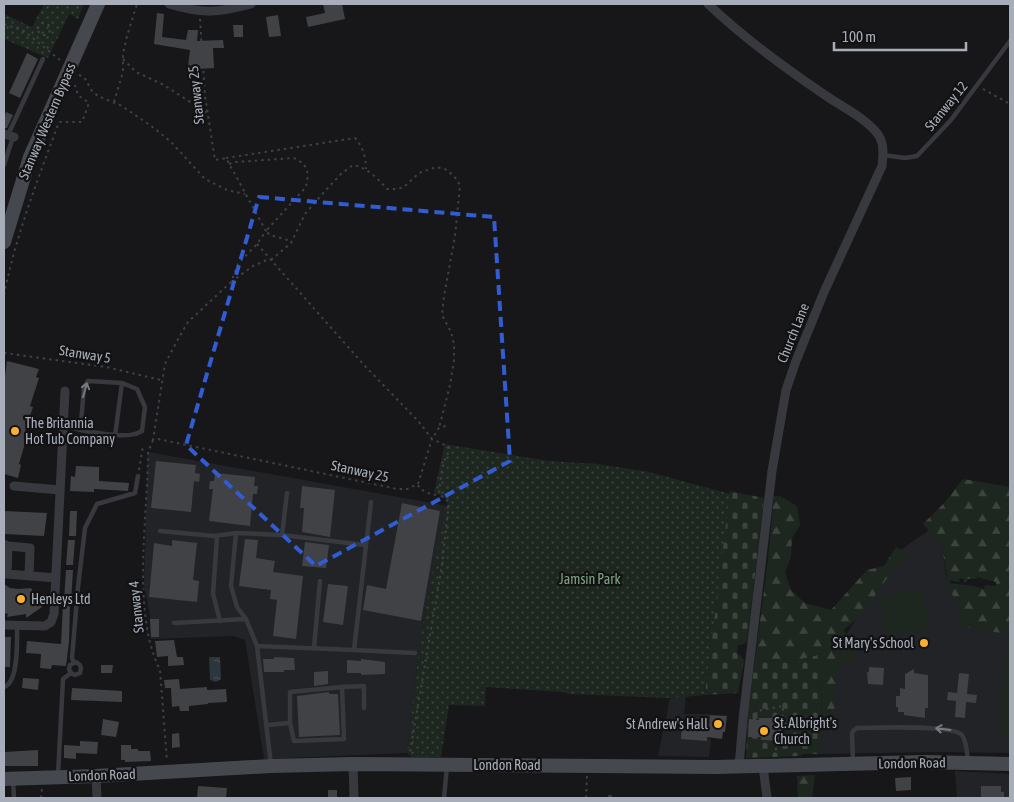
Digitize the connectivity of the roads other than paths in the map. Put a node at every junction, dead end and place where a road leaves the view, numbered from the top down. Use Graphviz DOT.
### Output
graph roads {
  1 [pos="98,4"];
  2 [pos="169,4"];
  3 [pos="251,4"];
  4 [pos="708,4"];
  5 [pos="1010,41"];
  6 [pos="43,59"];
  7 [pos="10,136"];
  8 [pos="883,155"];
  9 [pos="4,165"];
  10 [pos="4,242"];
  11 [pos="122,384"];
  12 [pos="65,391"];
  13 [pos="64,425"];
  14 [pos="115,436"];
  15 [pos="138,476"];
  16 [pos="14,486"];
  17 [pos="60,490"];
  18 [pos="287,492"];
  19 [pos="371,502"];
  20 [pos="160,530"];
  21 [pos="236,533"];
  22 [pos="217,536"];
  23 [pos="282,536"];
  24 [pos="6,545"];
  25 [pos="365,545"];
  26 [pos="29,576"];
  27 [pos="56,578"];
  28 [pos="320,580"];
  29 [pos="246,619"];
  30 [pos="220,621"];
  31 [pos="174,623"];
  32 [pos="4,625"];
  33 [pos="18,626"];
  34 [pos="257,646"];
  35 [pos="314,648"];
  36 [pos="354,650"];
  37 [pos="415,653"];
  38 [pos="74,663"];
  39 [pos="71,673"];
  40 [pos="4,686"];
  41 [pos="342,687"];
  42 [pos="364,708"];
  43 [pos="290,723"];
  44 [pos="267,725"];
  45 [pos="968,763"];
  46 [pos="354,764"];
  47 [pos="448,764"];
  48 [pos="853,764"];
  49 [pos="1010,764"];
  50 [pos="271,766"];
  51 [pos="763,766"];
  52 [pos="739,767"];
  53 [pos="58,776"];
  54 [pos="96,776"];
  55 [pos="9,779"];
  56 [pos="14,798"];
  57 [pos="97,798"];
  58 [pos="354,798"];
  59 [pos="444,798"];
  60 [pos="767,798"];
  1 -- 10 [label="main road, Stanway Western Bypass"];
  2 -- 3 [label="street"];
  4 -- 8 [label="street"];
  5 -- 8 [label="lane, Stanway 12"];
  6 -- 7 [label="lane"];
  7 -- 9 [label="lane"];
  8 -- 52 [label="street, Church Lane"];
  13 -- 11 [label="lane, one-way"];
  11 -- 14 [label="lane"];
  11 -- 14 [label="lane"];
  12 -- 13 [label="street"];
  13 -- 14 [label="lane"];
  13 -- 17 [label="street"];
  15 -- 38 [label="lane"];
  16 -- 17 [label="street"];
  17 -- 27 [label="street"];
  18 -- 23 [label="lane"];
  19 -- 25 [label="lane"];
  20 -- 22 [label="lane"];
  21 -- 22 [label="lane"];
  21 -- 23 [label="lane"];
  21 -- 29 [label="lane"];
  22 -- 30 [label="lane"];
  23 -- 25 [label="lane"];
  24 -- 26 [label="street"];
  24 -- 26 [label="street"];
  25 -- 36 [label="lane"];
  26 -- 27 [label="street"];
  27 -- 33 [label="street"];
  28 -- 35 [label="lane"];
  29 -- 30 [label="lane"];
  29 -- 34 [label="lane"];
  30 -- 31 [label="lane"];
  32 -- 33 [label="street"];
  33 -- 40 [label="lane"];
  34 -- 35 [label="lane"];
  34 -- 44 [label="lane"];
  35 -- 36 [label="lane"];
  36 -- 37 [label="lane"];
  38 -- 39 [label="lane"];
  38 -- 39 [label="lane"];
  39 -- 53 [label="lane"];
  41 -- 42 [label="lane"];
  41 -- 43 [label="lane"];
  41 -- 43 [label="lane"];
  43 -- 44 [label="lane"];
  44 -- 50 [label="lane"];
  45 -- 48 [label="main road, London Road"];
  45 -- 48 [label="lane, one-way"];
  45 -- 49 [label="main road, London Road"];
  46 -- 47 [label="main road, London Road"];
  46 -- 50 [label="main road, London Road"];
  46 -- 58 [label="street"];
  47 -- 52 [label="main road, London Road"];
  47 -- 59 [label="lane"];
  48 -- 51 [label="main road, London Road"];
  50 -- 54 [label="main road, London Road"];
  51 -- 52 [label="main road, London Road"];
  51 -- 60 [label="street"];
  53 -- 54 [label="main road, London Road"];
  53 -- 55 [label="main road, London Road"];
  54 -- 57 [label="street"];
  55 -- 56 [label="lane"];
}
